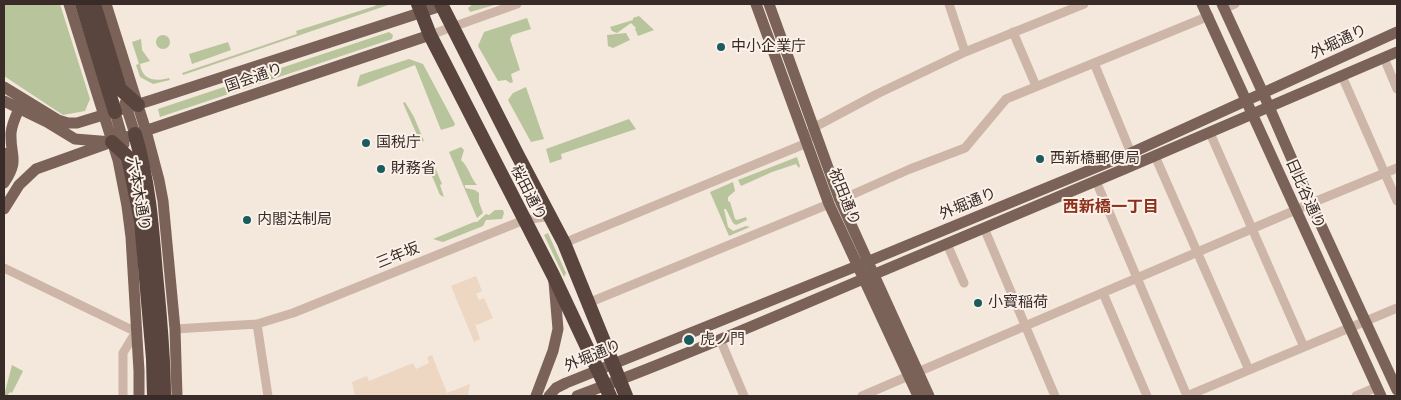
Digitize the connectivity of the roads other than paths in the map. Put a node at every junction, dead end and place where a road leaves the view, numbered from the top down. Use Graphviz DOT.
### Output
graph roads {
  1 [pos="69,4"];
  2 [pos="82,4"];
  3 [pos="94,4"];
  4 [pos="106,4"];
  5 [pos="444,4"];
  6 [pos="517,4"];
  7 [pos="756,4"];
  8 [pos="769,4"];
  9 [pos="949,4"];
  10 [pos="1084,4"];
  11 [pos="1202,4"];
  12 [pos="1236,4"];
  13 [pos="1223,6"];
  14 [pos="419,8"];
  15 [pos="1209,16"];
  16 [pos="451,26"];
  17 [pos="1014,32"];
  18 [pos="1397,32"];
  19 [pos="430,34"];
  20 [pos="965,52"];
  21 [pos="1397,52"];
  22 [pos="1384,58"];
  23 [pos="1094,63"];
  24 [pos="1342,76"];
  25 [pos="1036,86"];
  26 [pos="4,87"];
  27 [pos="1397,89"];
  28 [pos="1263,93"];
  29 [pos="4,101"];
  30 [pos="1246,101"];
  31 [pos="22,104"];
  32 [pos="1270,107"];
  33 [pos="121,110"];
  34 [pos="1252,115"];
  35 [pos="1210,133"];
  36 [pos="810,135"];
  37 [pos="129,136"];
  38 [pos="4,153"];
  39 [pos="1130,153"];
  40 [pos="1155,156"];
  41 [pos="1397,168"];
  42 [pos="4,170"];
  43 [pos="1385,173"];
  44 [pos="1096,181"];
  45 [pos="4,183"];
  46 [pos="1397,201"];
  47 [pos="834,202"];
  48 [pos="1311,203"];
  49 [pos="4,209"];
  50 [pos="1296,210"];
  51 [pos="551,216"];
  52 [pos="524,220"];
  53 [pos="984,228"];
  54 [pos="1252,229"];
  55 [pos="564,243"];
  56 [pos="947,244"];
  57 [pos="1198,252"];
  58 [pos="862,264"];
  59 [pos="4,268"];
  60 [pos="553,275"];
  61 [pos="868,277"];
  62 [pos="1137,278"];
  63 [pos="964,283"];
  64 [pos="1103,293"];
  65 [pos="588,303"];
  66 [pos="1397,308"];
  67 [pos="1365,321"];
  68 [pos="256,324"];
  69 [pos="1025,326"];
  70 [pos="175,328"];
  71 [pos="1349,328"];
  72 [pos="137,330"];
  73 [pos="720,339"];
  74 [pos="1304,347"];
  75 [pos="613,365"];
  76 [pos="598,370"];
  77 [pos="1249,370"];
  78 [pos="913,374"];
  79 [pos="620,380"];
  80 [pos="1397,390"];
  81 [pos="607,391"];
  82 [pos="1379,392"];
  83 [pos="123,396"];
  84 [pos="139,396"];
  85 [pos="154,396"];
  86 [pos="164,396"];
  87 [pos="178,396"];
  88 [pos="268,396"];
  89 [pos="536,396"];
  90 [pos="549,396"];
  91 [pos="577,396"];
  92 [pos="626,396"];
  93 [pos="744,396"];
  94 [pos="862,396"];
  95 [pos="918,396"];
  96 [pos="929,396"];
  97 [pos="1055,396"];
  98 [pos="1146,396"];
  99 [pos="1187,396"];
  100 [pos="1356,396"];
  1 -- 33 [label="main road"];
  2 -- 33 [label="highway"];
  3 -- 33 [label="highway"];
  4 -- 33 [label="main road"];
  5 -- 14 [label="main road, 国会通り"];
  5 -- 16 [label="highway, 桜田通り"];
  6 -- 16 [label="street, 国会通り"];
  7 -- 36 [label="main road, 祝田通り"];
  8 -- 36 [label="main road, 祝田通り"];
  9 -- 20 [label="street"];
  10 -- 17 [label="street"];
  11 -- 15 [label="main road, 日比谷通り"];
  12 -- 13 [label="street"];
  13 -- 28 [label="main road, 日比谷通り"];
  14 -- 19 [label="highway, 桜田通り"];
  14 -- 33 [label="main road, 国会通り"];
  15 -- 23 [label="street"];
  15 -- 30 [label="main road, 日比谷通り"];
  16 -- 19 [label="street, 国会通り"];
  16 -- 51 [label="highway, 桜田通り"];
  17 -- 20 [label="street"];
  17 -- 25 [label="street"];
  18 -- 28 [label="main road, 外堀通り"];
  19 -- 37 [label="main road, 国会通り"];
  19 -- 52 [label="highway, 桜田通り"];
  20 -- 36 [label="street"];
  21 -- 22 [label="main road, 外堀通り"];
  22 -- 24 [label="main road, 外堀通り"];
  22 -- 27 [label="street"];
  23 -- 25 [label="street"];
  23 -- 39 [label="street"];
  24 -- 32 [label="main road, 外堀通り"];
  24 -- 43 [label="street"];
  25 -- 47 [label="street"];
  26 -- 31 [label="main road, 国会通り"];
  28 -- 30 [label="main road, 外堀通り"];
  28 -- 32 [label="main road, 日比谷通り"];
  29 -- 31 [label="main road, 国会通り"];
  30 -- 34 [label="main road, 日比谷通り"];
  30 -- 39 [label="main road, 外堀通り"];
  31 -- 33 [label="main road, 国会通り"];
  31 -- 37 [label="main road, 国会通り"];
  31 -- 45 [label="main road"];
  32 -- 34 [label="main road, 外堀通り"];
  32 -- 48 [label="main road, 日比谷通り"];
  33 -- 37 [label="main road"];
  33 -- 37 [label="main road"];
  34 -- 35 [label="main road, 外堀通り"];
  34 -- 50 [label="main road, 日比谷通り"];
  35 -- 40 [label="main road, 外堀通り"];
  35 -- 54 [label="street"];
  36 -- 47 [label="main road, 祝田通り"];
  36 -- 47 [label="main road, 祝田通り"];
  36 -- 55 [label="street"];
  37 -- 49 [label="main road"];
  37 -- 70 [label="main road, 六本木通り"];
  37 -- 72 [label="main road, 六本木通り"];
  37 -- 85 [label="highway"];
  37 -- 86 [label="highway"];
  38 -- 42 [label="main road"];
  39 -- 58 [label="main road, 外堀通り"];
  40 -- 44 [label="main road, 外堀通り"];
  40 -- 57 [label="street"];
  41 -- 43 [label="street"];
  43 -- 46 [label="street"];
  43 -- 48 [label="street"];
  44 -- 53 [label="main road, 外堀通り"];
  44 -- 62 [label="street"];
  47 -- 58 [label="main road, 祝田通り"];
  47 -- 65 [label="street"];
  48 -- 50 [label="street"];
  48 -- 67 [label="main road, 日比谷通り"];
  50 -- 54 [label="street"];
  50 -- 71 [label="main road, 日比谷通り"];
  51 -- 52 [label="street, 三年坂"];
  51 -- 55 [label="highway, 桜田通り"];
  52 -- 60 [label="highway, 桜田通り"];
  52 -- 68 [label="street, 三年坂"];
  53 -- 56 [label="main road, 外堀通り"];
  53 -- 69 [label="street"];
  54 -- 57 [label="street"];
  54 -- 74 [label="street"];
  55 -- 65 [label="highway, 桜田通り"];
  56 -- 61 [label="main road, 外堀通り"];
  56 -- 63 [label="street"];
  57 -- 62 [label="street"];
  57 -- 77 [label="street"];
  58 -- 61 [label="main road, 祝田通り"];
  58 -- 75 [label="main road, 外堀通り"];
  59 -- 72 [label="street"];
  60 -- 76 [label="highway, 桜田通り"];
  60 -- 89 [label="main road"];
  61 -- 73 [label="main road, 外堀通り"];
  61 -- 78 [label="main road, 祝田通り"];
  62 -- 64 [label="street"];
  62 -- 99 [label="street"];
  64 -- 69 [label="street"];
  64 -- 98 [label="street"];
  65 -- 75 [label="highway, 桜田通り"];
  66 -- 67 [label="street"];
  67 -- 71 [label="street"];
  67 -- 80 [label="main road, 日比谷通り"];
  68 -- 70 [label="street, 三年坂"];
  68 -- 88 [label="street"];
  69 -- 78 [label="street"];
  69 -- 97 [label="street"];
  70 -- 87 [label="main road, 六本木通り"];
  71 -- 74 [label="street"];
  71 -- 82 [label="main road, 日比谷通り"];
  72 -- 83 [label="street"];
  72 -- 84 [label="main road, 六本木通り"];
  73 -- 79 [label="main road, 外堀通り"];
  73 -- 93 [label="street"];
  74 -- 77 [label="street"];
  75 -- 76 [label="main road, 外堀通り"];
  75 -- 79 [label="highway, 桜田通り"];
  76 -- 81 [label="highway, 桜田通り"];
  76 -- 90 [label="main road, 外堀通り"];
  77 -- 99 [label="street"];
  78 -- 94 [label="street"];
  78 -- 95 [label="main road, 祝田通り"];
  78 -- 96 [label="main road, 祝田通り"];
  79 -- 81 [label="main road, 外堀通り"];
  79 -- 92 [label="highway, 桜田通り"];
  81 -- 91 [label="main road, 外堀通り"];
  82 -- 100 [label="street"];
}
